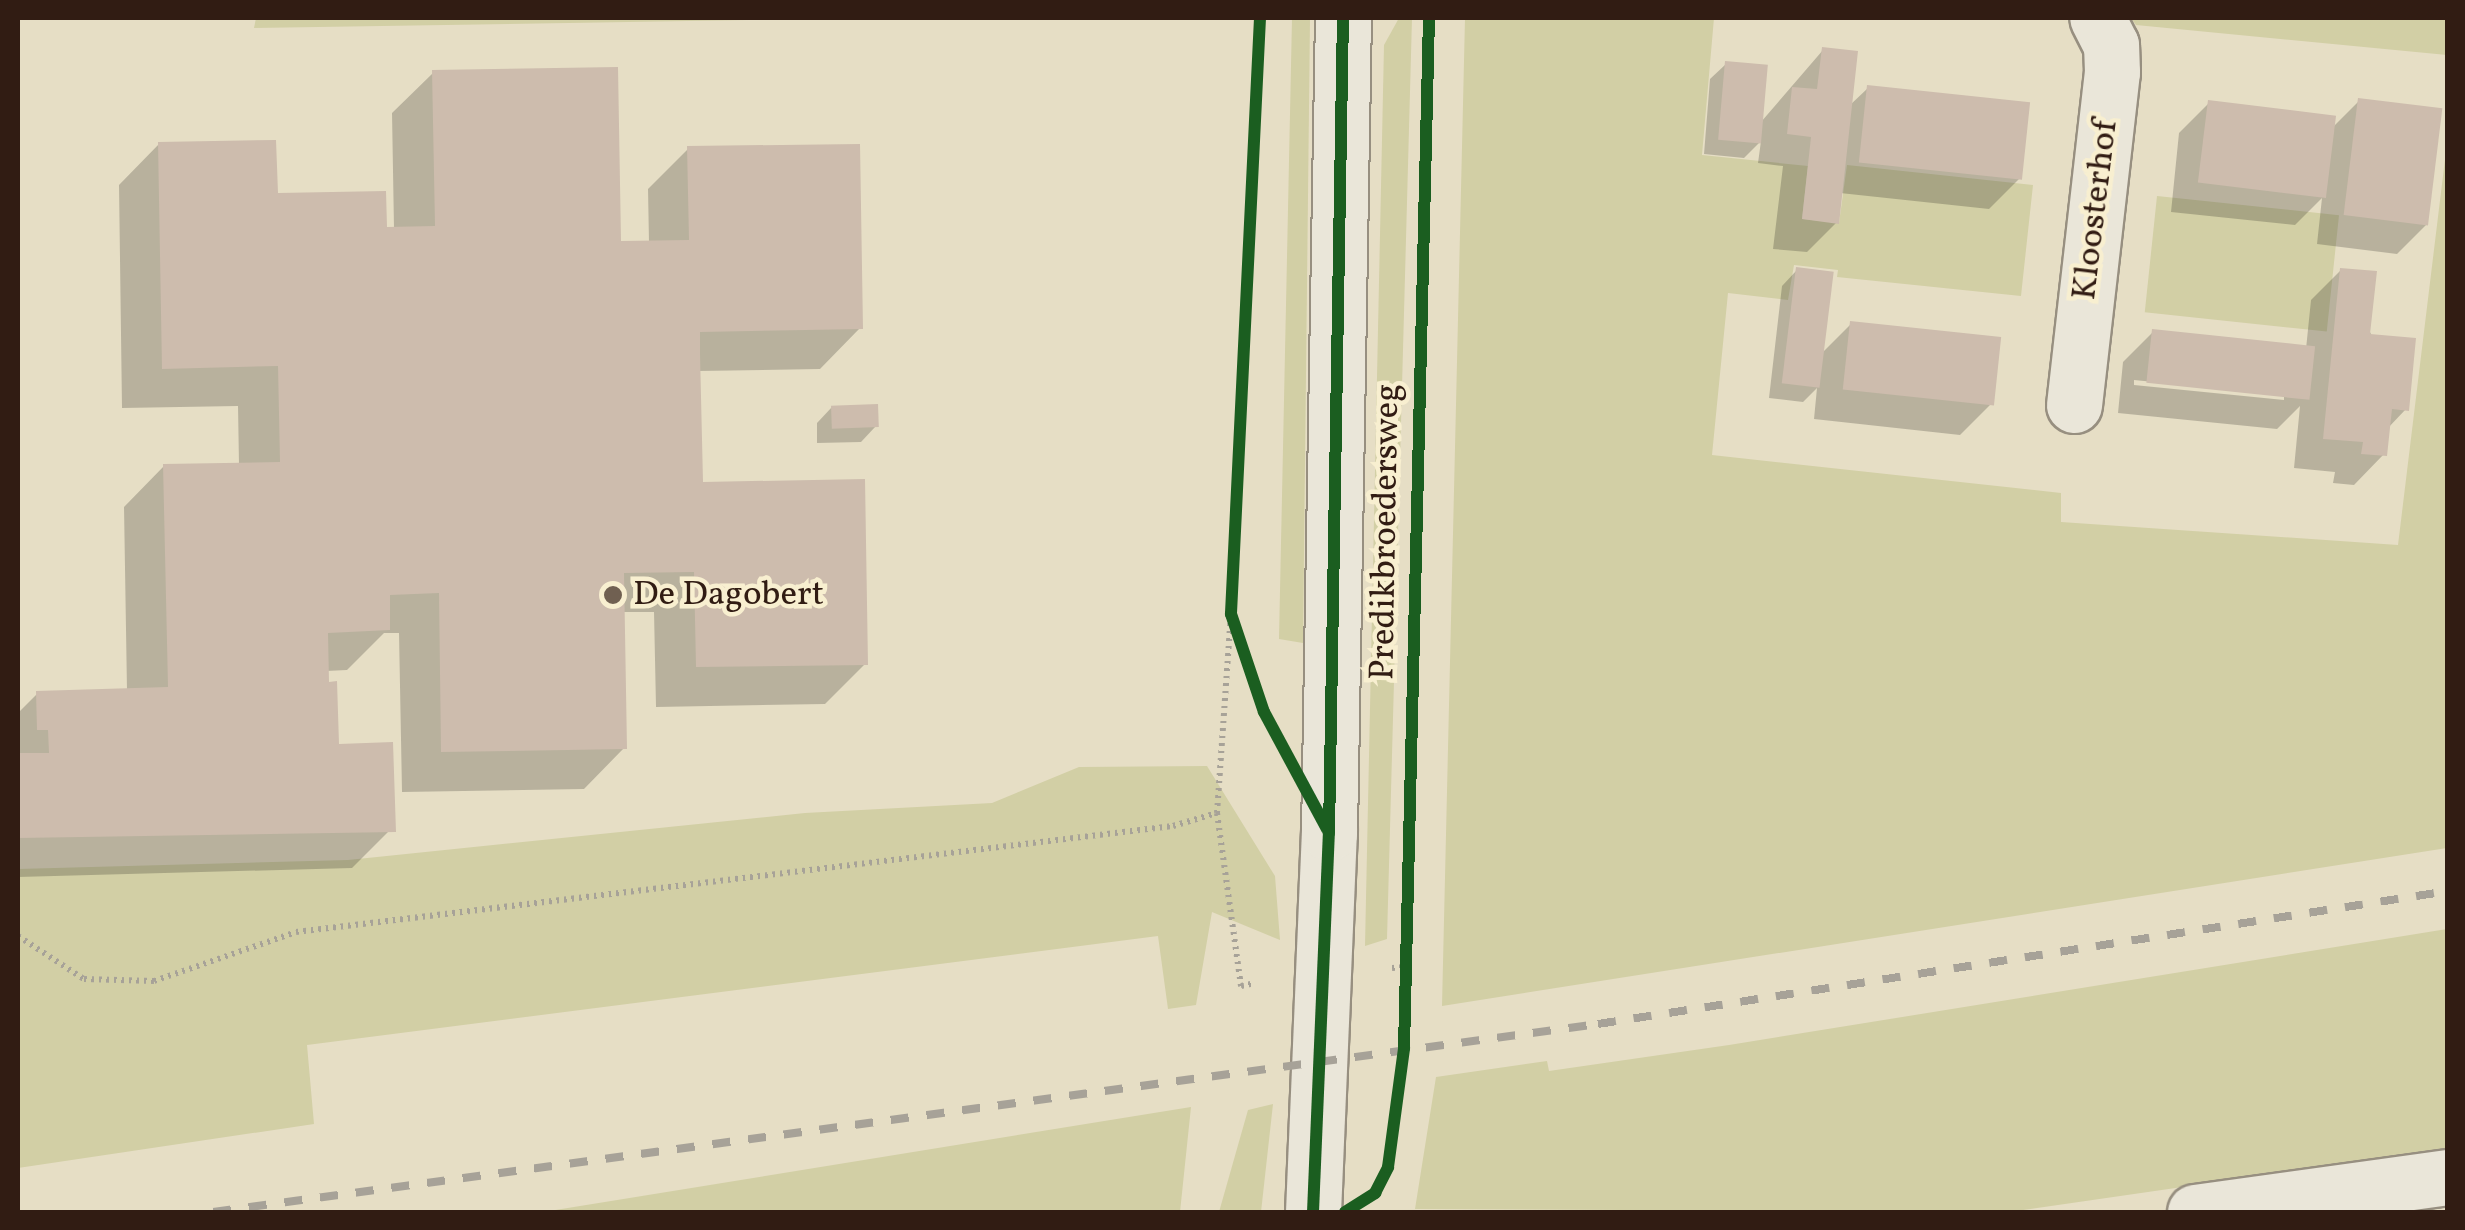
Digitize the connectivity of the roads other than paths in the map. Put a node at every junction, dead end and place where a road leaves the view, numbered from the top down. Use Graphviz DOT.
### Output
graph roads {
  1 [pos="1343,18"];
  2 [pos="2097,18"];
  3 [pos="2074,406"];
  4 [pos="2448,1177"];
  5 [pos="1313,1212"];
  6 [pos="2195,1212"];
  1 -- 5 [label="street, Predikbroedersweg"];
  2 -- 3 [label="street, Kloosterhof"];
  4 -- 6 [label="street"];
}
